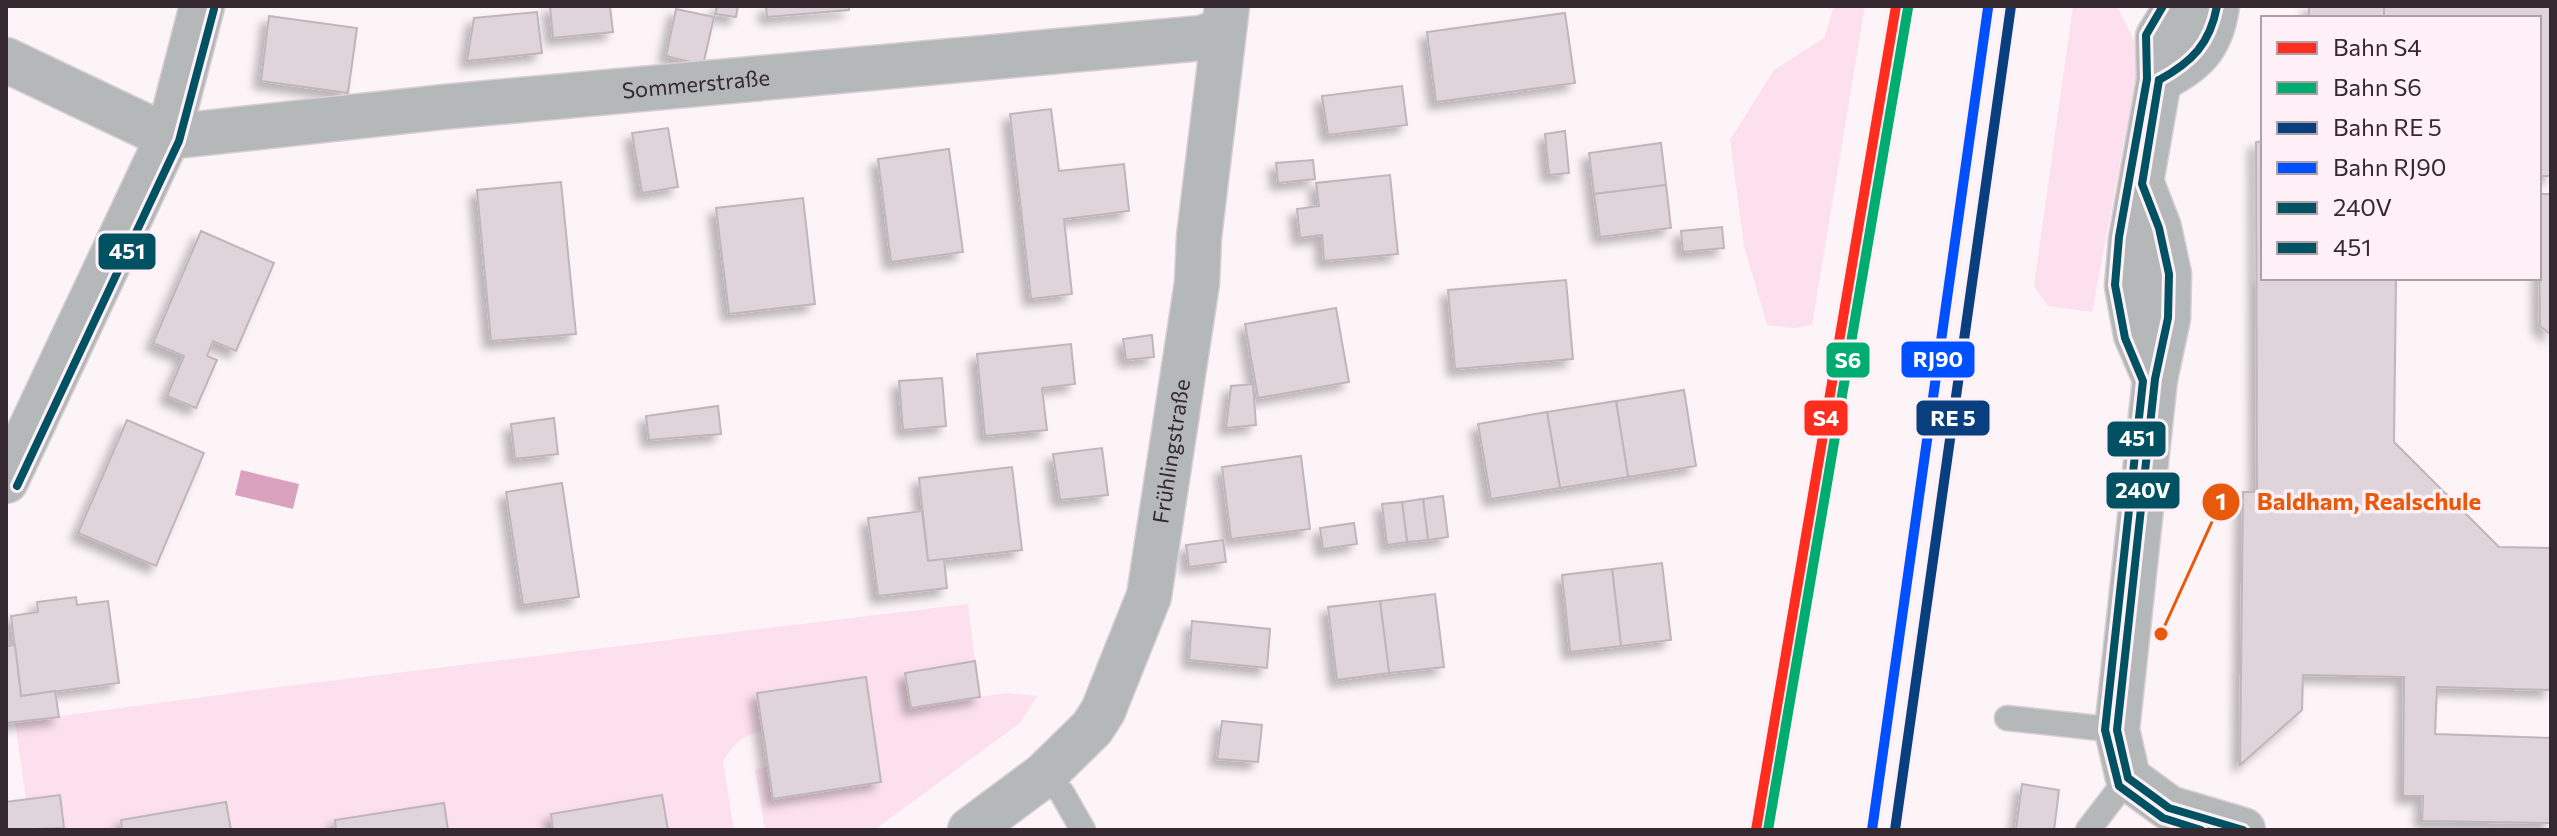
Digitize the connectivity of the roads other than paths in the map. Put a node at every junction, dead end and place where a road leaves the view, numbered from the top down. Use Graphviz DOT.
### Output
graph roads {
  1 [pos="202,6"];
  2 [pos="2177,6"];
  3 [pos="2217,6"];
  4 [pos="1225,18"];
  5 [pos="6,60"];
  6 [pos="2159,80"];
  7 [pos="168,137"];
  8 [pos="6,481"];
  9 [pos="2007,718"];
  10 [pos="2117,730"];
  11 [pos="1044,775"];
  12 [pos="2128,778"];
  13 [pos="2217,826"];
  14 [pos="970,830"];
  15 [pos="1083,830"];
  16 [pos="2088,830"];
  1 -- 7 [label="street"];
  2 -- 6 [label="street"];
  3 -- 6 [label="street"];
  4 -- 7 [label="street, Sommerstraße"];
  4 -- 11 [label="street, Frühlingstraße"];
  5 -- 7 [label="street"];
  6 -- 10 [label="street"];
  7 -- 8 [label="street"];
  9 -- 10 [label="lane"];
  10 -- 12 [label="street"];
  11 -- 14 [label="street, Frühlingstraße"];
  11 -- 15 [label="lane"];
  12 -- 13 [label="street"];
  12 -- 16 [label="lane"];
}
